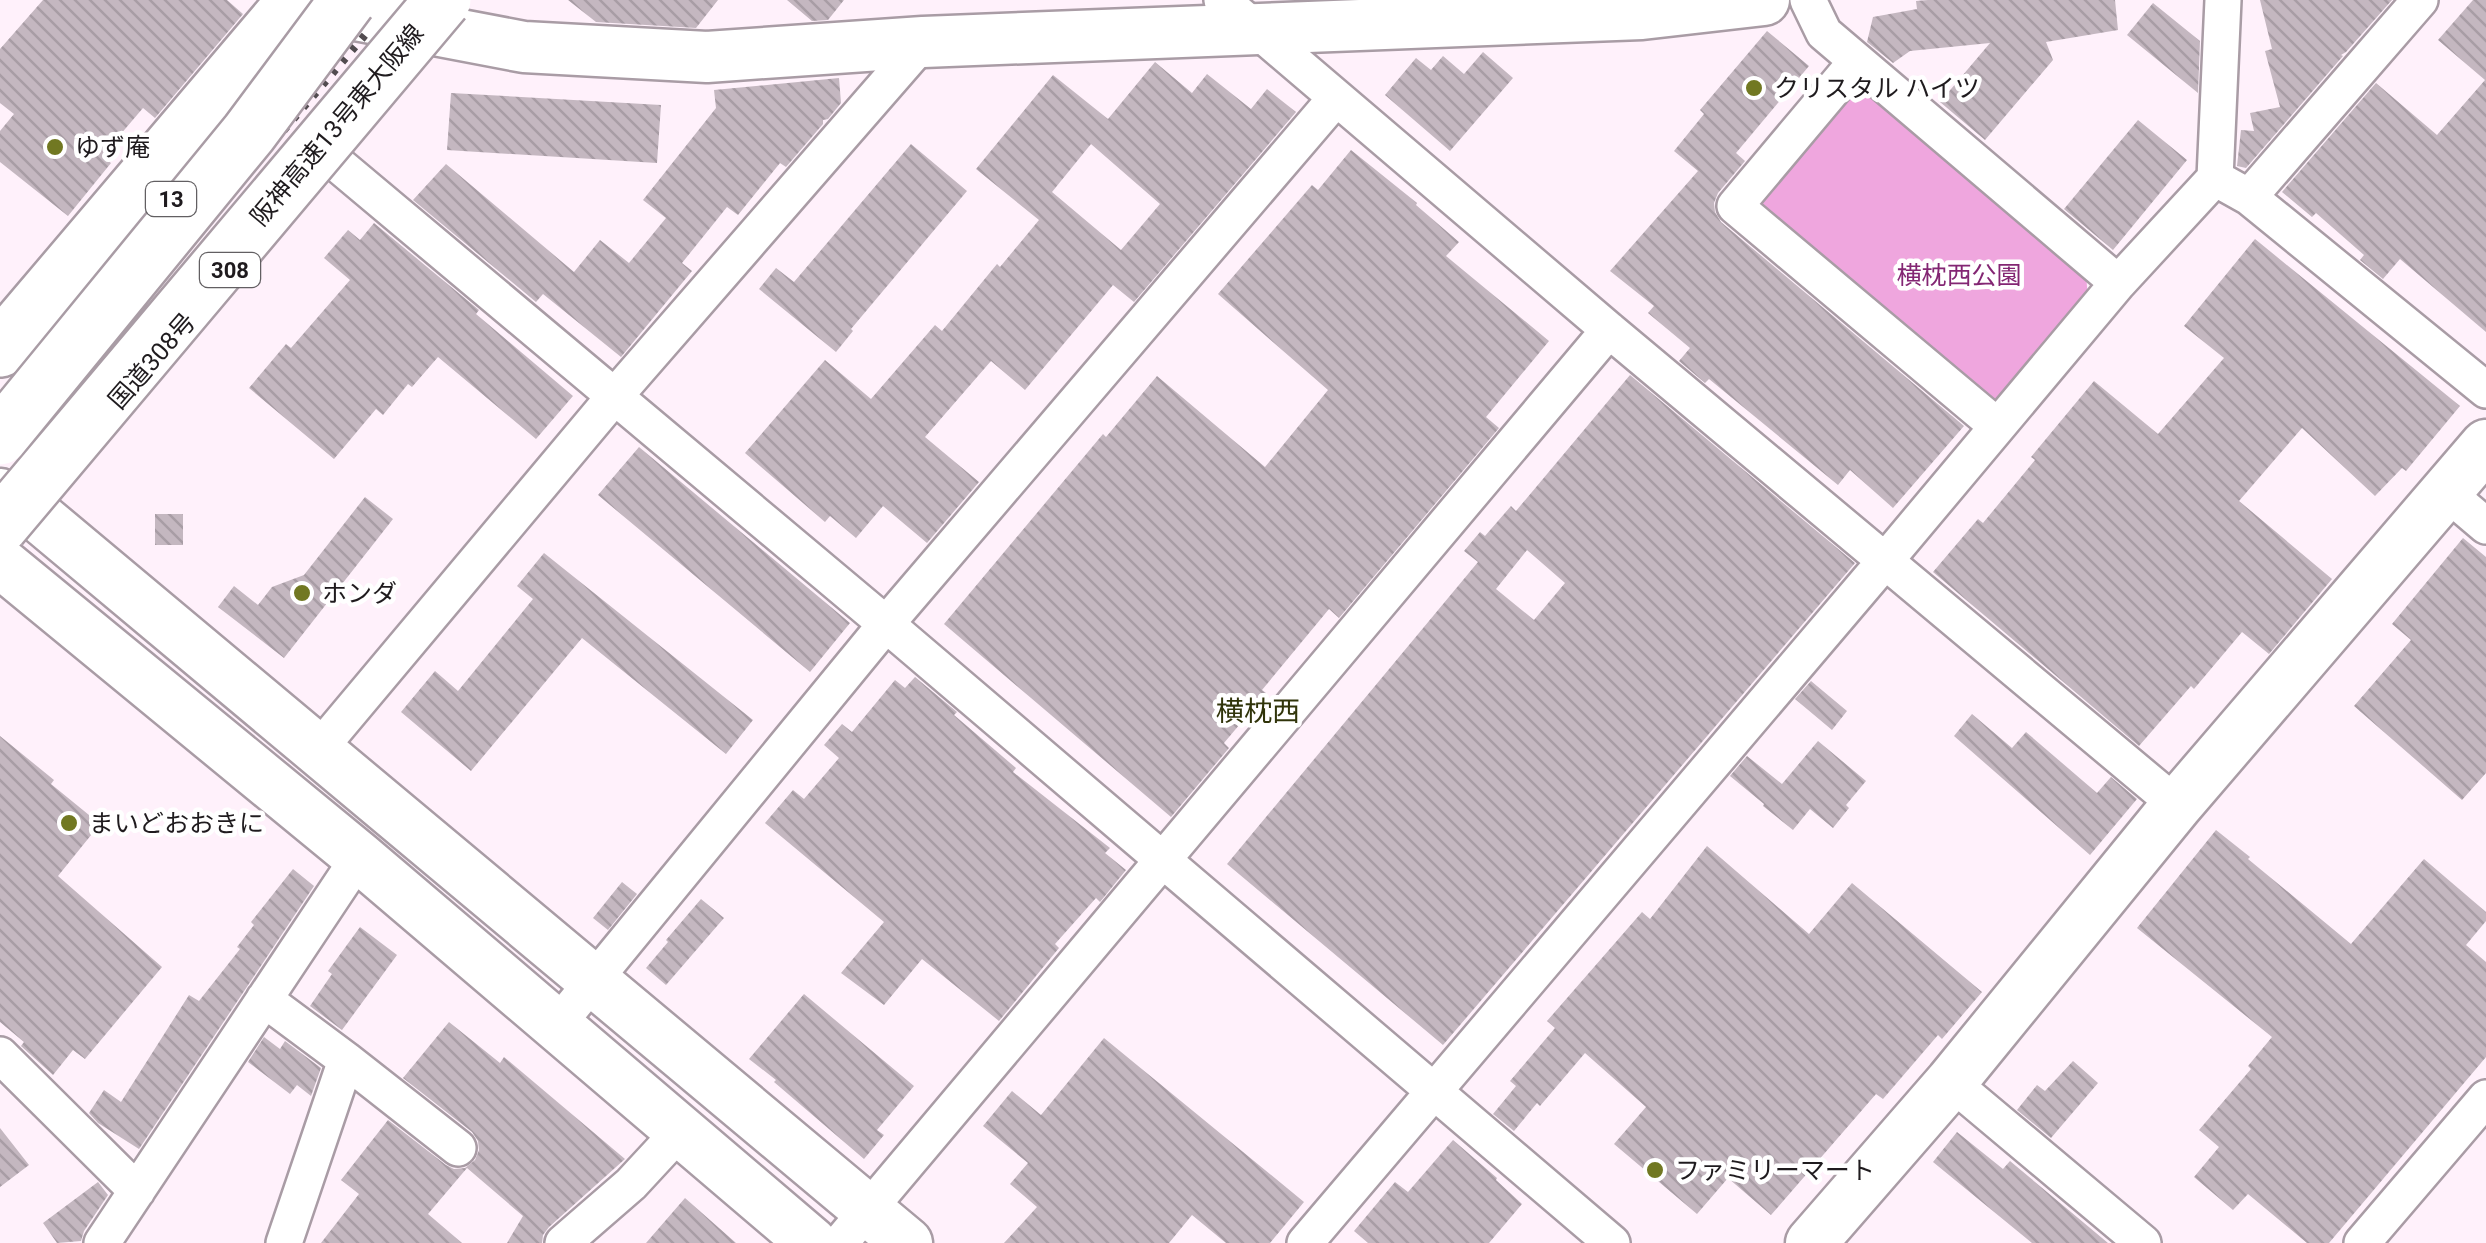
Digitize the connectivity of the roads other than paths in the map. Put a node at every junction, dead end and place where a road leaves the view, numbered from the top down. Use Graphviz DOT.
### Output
graph roads {
  1 [pos="1764,0"];
  2 [pos="1808,0"];
  3 [pos="2223,0"];
  4 [pos="2420,0"];
  5 [pos="313,1"];
  6 [pos="1637,7"];
  7 [pos="1234,8"];
  8 [pos="446,10"];
  9 [pos="923,42"];
  10 [pos="1856,62"];
  11 [pos="1336,98"];
  12 [pos="328,156"];
  13 [pos="2215,178"];
  14 [pos="2248,197"];
  15 [pos="2118,283"];
  16 [pos="1610,330"];
  17 [pos="0,349"];
  18 [pos="2486,390"];
  19 [pos="614,397"];
  20 [pos="0,398"];
  21 [pos="1996,426"];
  22 [pos="0,437"];
  23 [pos="2486,445"];
  24 [pos="2446,492"];
  25 [pos="5,511"];
  26 [pos="2486,526"];
  27 [pos="1886,561"];
  28 [pos="0,562"];
  29 [pos="886,624"];
  30 [pos="318,750"];
  31 [pos="2177,805"];
  32 [pos="359,857"];
  33 [pos="1161,860"];
  34 [pos="593,978"];
  35 [pos="264,999"];
  36 [pos="556,1025"];
  37 [pos="0,1054"];
  38 [pos="346,1060"];
  39 [pos="1951,1082"];
  40 [pos="1433,1092"];
  41 [pos="2486,1098"];
  42 [pos="681,1130"];
  43 [pos="458,1148"];
  44 [pos="137,1191"];
  45 [pos="854,1226"];
  46 [pos="102,1243"];
  47 [pos="284,1243"];
  48 [pos="563,1243"];
  49 [pos="812,1243"];
  50 [pos="907,1243"];
  51 [pos="1305,1243"];
  52 [pos="1612,1243"];
  53 [pos="1811,1243"];
  54 [pos="2143,1243"];
  55 [pos="2362,1243"];
  1 -- 6 [label="street"];
  2 -- 10 [label="street"];
  3 -- 13 [label="street"];
  4 -- 14 [label="street"];
  5 -- 8 [label="street"];
  5 -- 17 [label="highway"];
  5 -- 20 [label="highway, 13, bridge"];
  5 -- 22 [label="highway, bridge"];
  6 -- 7 [label="street"];
  7 -- 9 [label="street"];
  7 -- 11 [label="street"];
  8 -- 9 [label="street"];
  8 -- 12 [label="highway, 国道308号 / 308"];
  8 -- 25 [label="highway, 阪神高速13号東大阪線, bridge"];
  9 -- 19 [label="street"];
  10 -- 15 [label="street"];
  10 -- 21 [label="street"];
  11 -- 16 [label="street"];
  11 -- 29 [label="street"];
  12 -- 19 [label="street"];
  12 -- 25 [label="highway, 国道308号 / 308"];
  13 -- 14 [label="street"];
  13 -- 15 [label="street"];
  14 -- 18 [label="street"];
  15 -- 21 [label="street"];
  16 -- 27 [label="street"];
  16 -- 33 [label="street"];
  19 -- 29 [label="street"];
  19 -- 30 [label="street"];
  21 -- 27 [label="street"];
  23 -- 24 [label="street"];
  24 -- 26 [label="street"];
  24 -- 31 [label="street"];
  25 -- 30 [label="street"];
  27 -- 31 [label="street"];
  27 -- 40 [label="street"];
  28 -- 32 [label="street"];
  29 -- 33 [label="street"];
  29 -- 34 [label="street"];
  30 -- 34 [label="street"];
  31 -- 39 [label="street"];
  32 -- 35 [label="street"];
  32 -- 36 [label="street"];
  33 -- 40 [label="street"];
  33 -- 45 [label="street"];
  34 -- 36 [label="street"];
  34 -- 45 [label="street"];
  35 -- 38 [label="street"];
  35 -- 44 [label="street"];
  36 -- 42 [label="street"];
  37 -- 44 [label="street"];
  38 -- 43 [label="street"];
  38 -- 47 [label="street"];
  39 -- 53 [label="street"];
  39 -- 54 [label="street"];
  40 -- 51 [label="street"];
  40 -- 52 [label="street"];
  41 -- 55 [label="street"];
  42 -- 48 [label="street"];
  42 -- 49 [label="street"];
  44 -- 46 [label="street"];
  45 -- 50 [label="street"];
}
